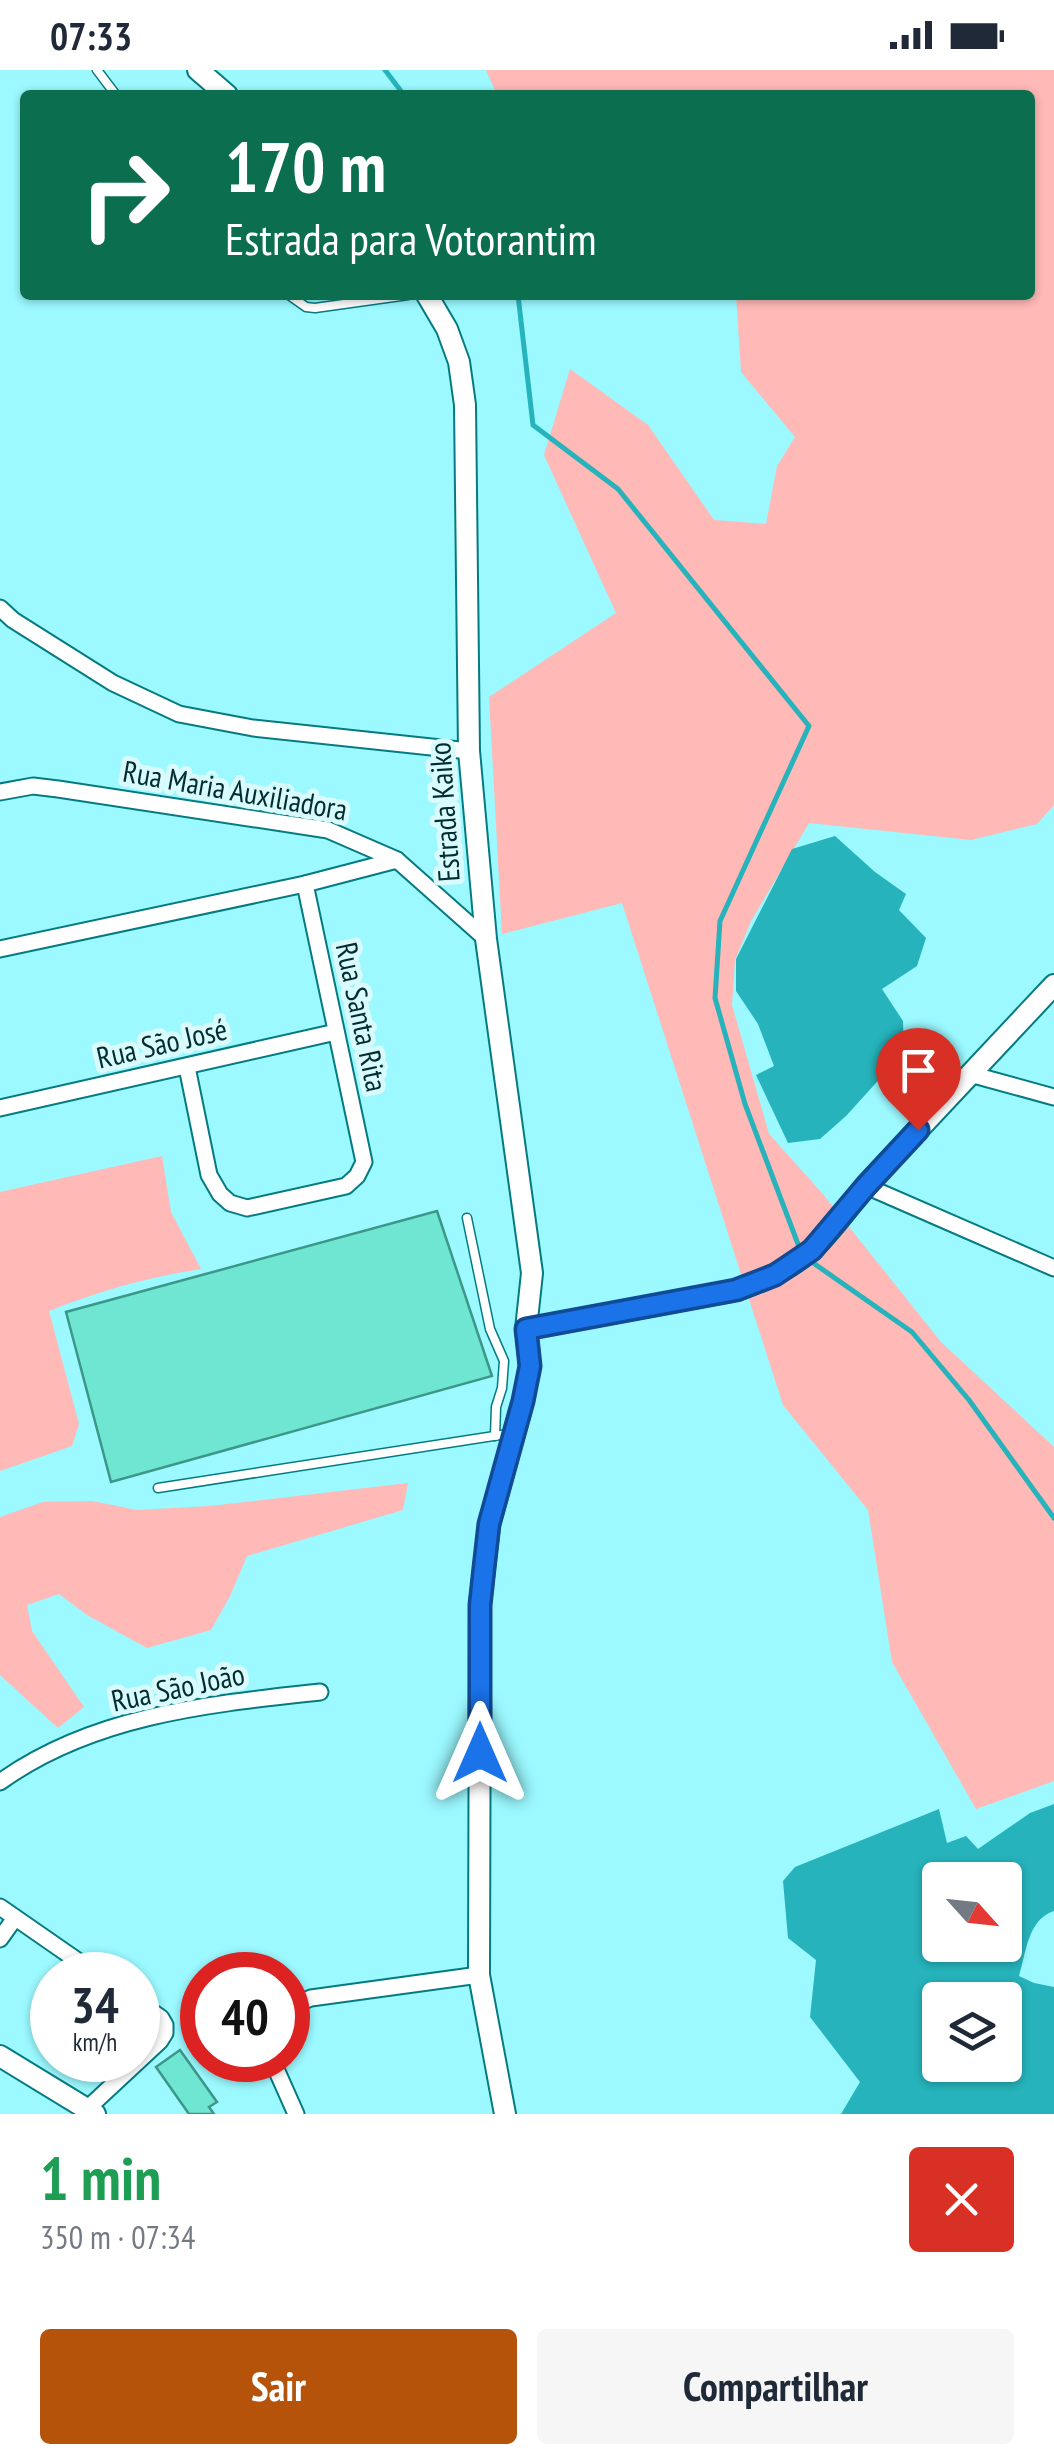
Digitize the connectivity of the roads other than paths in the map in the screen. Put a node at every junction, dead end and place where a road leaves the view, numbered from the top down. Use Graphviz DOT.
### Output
graph roads {
  1 [pos="198,70"];
  2 [pos="221,90"];
  3 [pos="296,300"];
  4 [pos="372,300"];
  5 [pos="430,300"];
  6 [pos="0,608"];
  7 [pos="7,621"];
  8 [pos="469,751"];
  9 [pos="0,792"];
  10 [pos="397,860"];
  11 [pos="306,884"];
  12 [pos="486,940"];
  13 [pos="0,948"];
  14 [pos="1054,985"];
  15 [pos="336,1032"];
  16 [pos="188,1067"];
  17 [pos="970,1074"];
  18 [pos="1054,1097"];
  19 [pos="0,1108"];
  20 [pos="866,1186"];
  21 [pos="467,1218"];
  22 [pos="1054,1268"];
  23 [pos="526,1329"];
  24 [pos="504,1434"];
  25 [pos="158,1488"];
  26 [pos="320,1692"];
  27 [pos="0,1782"];
  28 [pos="0,1907"];
  29 [pos="15,1918"];
  30 [pos="0,1938"];
  31 [pos="65,1952"];
  32 [pos="480,1975"];
  33 [pos="310,1999"];
  34 [pos="160,2017"];
  35 [pos="160,2040"];
  36 [pos="0,2056"];
  37 [pos="120,2082"];
  38 [pos="282,2082"];
  39 [pos="92,2111"];
  40 [pos="296,2114"];
  41 [pos="506,2114"];
  1 -- 2 [label="street"];
  3 -- 4 [label="lane"];
  5 -- 8 [label="street, Estrada Kaiko"];
  6 -- 7 [label="street"];
  7 -- 8 [label="street"];
  8 -- 12 [label="street, Estrada Kaiko"];
  9 -- 10 [label="street, Rua Maria Auxiliadora"];
  10 -- 11 [label="street"];
  10 -- 12 [label="street, Rua Maria Auxiliadora"];
  11 -- 13 [label="street"];
  11 -- 15 [label="street, Rua Santa Rita"];
  12 -- 23 [label="street, Estrada Kaiko"];
  14 -- 17 [label="street"];
  15 -- 16 [label="street, Rua São José"];
  15 -- 16 [label="street, Rua Santa Rita"];
  16 -- 19 [label="street, Rua São José"];
  17 -- 18 [label="street"];
  17 -- 20 [label="street"];
  20 -- 22 [label="street"];
  20 -- 23 [label="street"];
  21 -- 24 [label="lane"];
  23 -- 24 [label="street, Estrada Kaiko"];
  24 -- 25 [label="lane"];
  24 -- 32 [label="street, Estrada Kaiko"];
  26 -- 27 [label="street, Rua São João"];
  28 -- 29 [label="street"];
  29 -- 30 [label="street"];
  29 -- 31 [label="street"];
  32 -- 33 [label="street"];
  32 -- 41 [label="street, Estrada Kaiko"];
  34 -- 35 [label="street"];
  36 -- 39 [label="street"];
  37 -- 39 [label="street"];
  38 -- 40 [label="street"];
}
